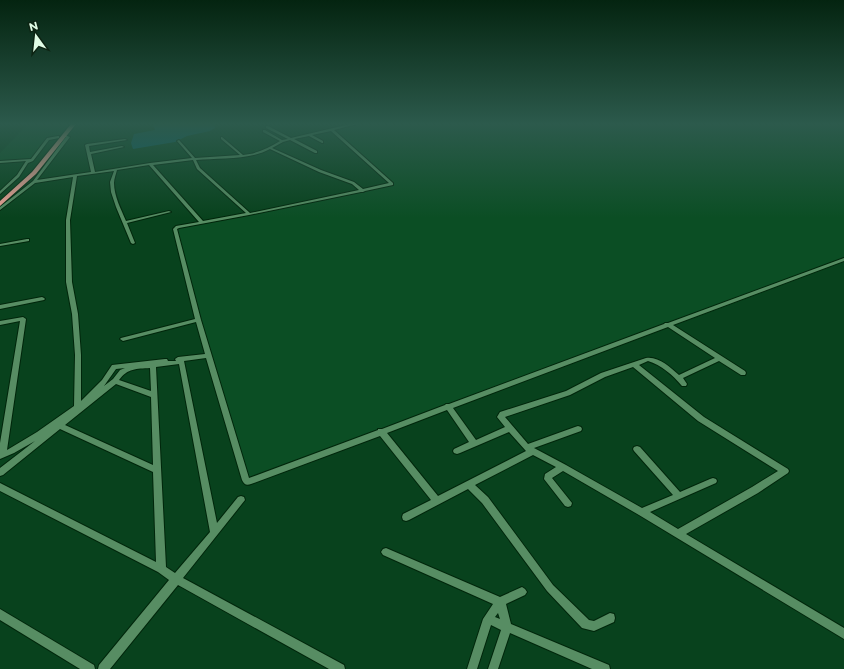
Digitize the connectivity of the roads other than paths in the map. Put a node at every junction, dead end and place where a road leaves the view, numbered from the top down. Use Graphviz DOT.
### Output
graph roads {
  1 [pos="36,155"];
  2 [pos="45,155"];
  3 [pos="47,155"];
  4 [pos="55,155"];
  5 [pos="89,155"];
  6 [pos="192,155"];
  7 [pos="246,155"];
  8 [pos="286,155"];
  9 [pos="360,155"];
  10 [pos="243,156"];
  11 [pos="194,158"];
  12 [pos="32,160"];
  13 [pos="0,162"];
  14 [pos="150,164"];
  15 [pos="116,169"];
  16 [pos="93,173"];
  17 [pos="75,176"];
  18 [pos="34,182"];
  19 [pos="7,188"];
  20 [pos="0,189"];
  21 [pos="363,191"];
  22 [pos="0,193"];
  23 [pos="0,199"];
  24 [pos="0,207"];
  25 [pos="169,212"];
  26 [pos="249,214"];
  27 [pos="126,222"];
  28 [pos="202,223"];
  29 [pos="27,240"];
  30 [pos="133,243"];
  31 [pos="0,245"];
  32 [pos="844,259"];
  33 [pos="42,299"];
  34 [pos="0,307"];
  35 [pos="198,320"];
  36 [pos="0,323"];
  37 [pos="667,324"];
  38 [pos="123,339"];
  39 [pos="209,356"];
  40 [pos="719,358"];
  41 [pos="634,364"];
  42 [pos="153,366"];
  43 [pos="743,374"];
  44 [pos="680,378"];
  45 [pos="115,381"];
  46 [pos="684,384"];
  47 [pos="153,395"];
  48 [pos="448,406"];
  49 [pos="77,407"];
  50 [pos="60,426"];
  51 [pos="510,428"];
  52 [pos="578,430"];
  53 [pos="381,431"];
  54 [pos="474,444"];
  55 [pos="530,449"];
  56 [pos="637,449"];
  57 [pos="457,451"];
  58 [pos="1,456"];
  59 [pos="564,467"];
  60 [pos="157,470"];
  61 [pos="0,473"];
  62 [pos="713,481"];
  63 [pos="469,484"];
  64 [pos="0,487"];
  65 [pos="679,496"];
  66 [pos="241,500"];
  67 [pos="436,500"];
  68 [pos="568,503"];
  69 [pos="642,512"];
  70 [pos="406,517"];
  71 [pos="214,532"];
  72 [pos="678,534"];
  73 [pos="386,552"];
  74 [pos="161,569"];
  75 [pos="176,579"];
  76 [pos="522,592"];
  77 [pos="500,602"];
  78 [pos="0,614"];
  79 [pos="610,618"];
  80 [pos="488,619"];
  81 [pos="506,626"];
  82 [pos="844,634"];
  83 [pos="90,669"];
  84 [pos="103,669"];
  85 [pos="340,669"];
  86 [pos="472,669"];
  87 [pos="493,669"];
  88 [pos="605,669"];
  1 -- 12 [label="street"];
  2 -- 23 [label="highway"];
  3 -- 24 [label="highway"];
  4 -- 18 [label="street"];
  5 -- 16 [label="street"];
  6 -- 11 [label="street"];
  7 -- 10 [label="street"];
  8 -- 21 [label="street"];
  9 -- 21 [label="street"];
  10 -- 11 [label="street"];
  11 -- 14 [label="street"];
  11 -- 26 [label="street"];
  12 -- 13 [label="street"];
  12 -- 19 [label="street"];
  14 -- 15 [label="street"];
  14 -- 28 [label="street"];
  15 -- 16 [label="street"];
  15 -- 27 [label="street"];
  16 -- 17 [label="street"];
  17 -- 18 [label="street"];
  17 -- 49 [label="street"];
  18 -- 24 [label="street"];
  19 -- 20 [label="street"];
  19 -- 22 [label="street"];
  21 -- 26 [label="street"];
  25 -- 27 [label="street"];
  26 -- 28 [label="street"];
  27 -- 30 [label="street"];
  28 -- 35 [label="street"];
  29 -- 31 [label="street"];
  32 -- 37 [label="street"];
  33 -- 34 [label="street"];
  35 -- 38 [label="street"];
  35 -- 39 [label="street"];
  36 -- 58 [label="street"];
  37 -- 40 [label="street"];
  37 -- 48 [label="street"];
  39 -- 49 [label="street"];
  39 -- 53 [label="street"];
  40 -- 43 [label="street"];
  40 -- 44 [label="street"];
  41 -- 44 [label="street"];
  41 -- 51 [label="street"];
  41 -- 72 [label="street"];
  42 -- 45 [label="street"];
  42 -- 47 [label="street"];
  42 -- 71 [label="street"];
  44 -- 46 [label="street"];
  45 -- 47 [label="street"];
  45 -- 50 [label="street"];
  47 -- 60 [label="street"];
  48 -- 53 [label="street"];
  48 -- 54 [label="street"];
  49 -- 58 [label="street"];
  50 -- 60 [label="street"];
  50 -- 61 [label="street"];
  51 -- 54 [label="street"];
  51 -- 55 [label="street"];
  52 -- 55 [label="street"];
  53 -- 67 [label="street"];
  54 -- 57 [label="street"];
  55 -- 59 [label="street"];
  55 -- 63 [label="street"];
  56 -- 65 [label="street"];
  59 -- 68 [label="street"];
  59 -- 69 [label="street"];
  60 -- 74 [label="street"];
  62 -- 65 [label="street"];
  63 -- 67 [label="street"];
  63 -- 79 [label="street"];
  64 -- 74 [label="street"];
  65 -- 69 [label="street"];
  66 -- 71 [label="street"];
  67 -- 70 [label="street"];
  69 -- 72 [label="street"];
  71 -- 75 [label="street"];
  72 -- 82 [label="street"];
  73 -- 77 [label="street"];
  74 -- 75 [label="street"];
  75 -- 84 [label="street"];
  75 -- 85 [label="street"];
  76 -- 77 [label="street"];
  77 -- 80 [label="street"];
  77 -- 81 [label="street"];
  78 -- 83 [label="street"];
  80 -- 81 [label="street"];
  80 -- 86 [label="street"];
  81 -- 87 [label="street"];
  81 -- 88 [label="street"];
}
